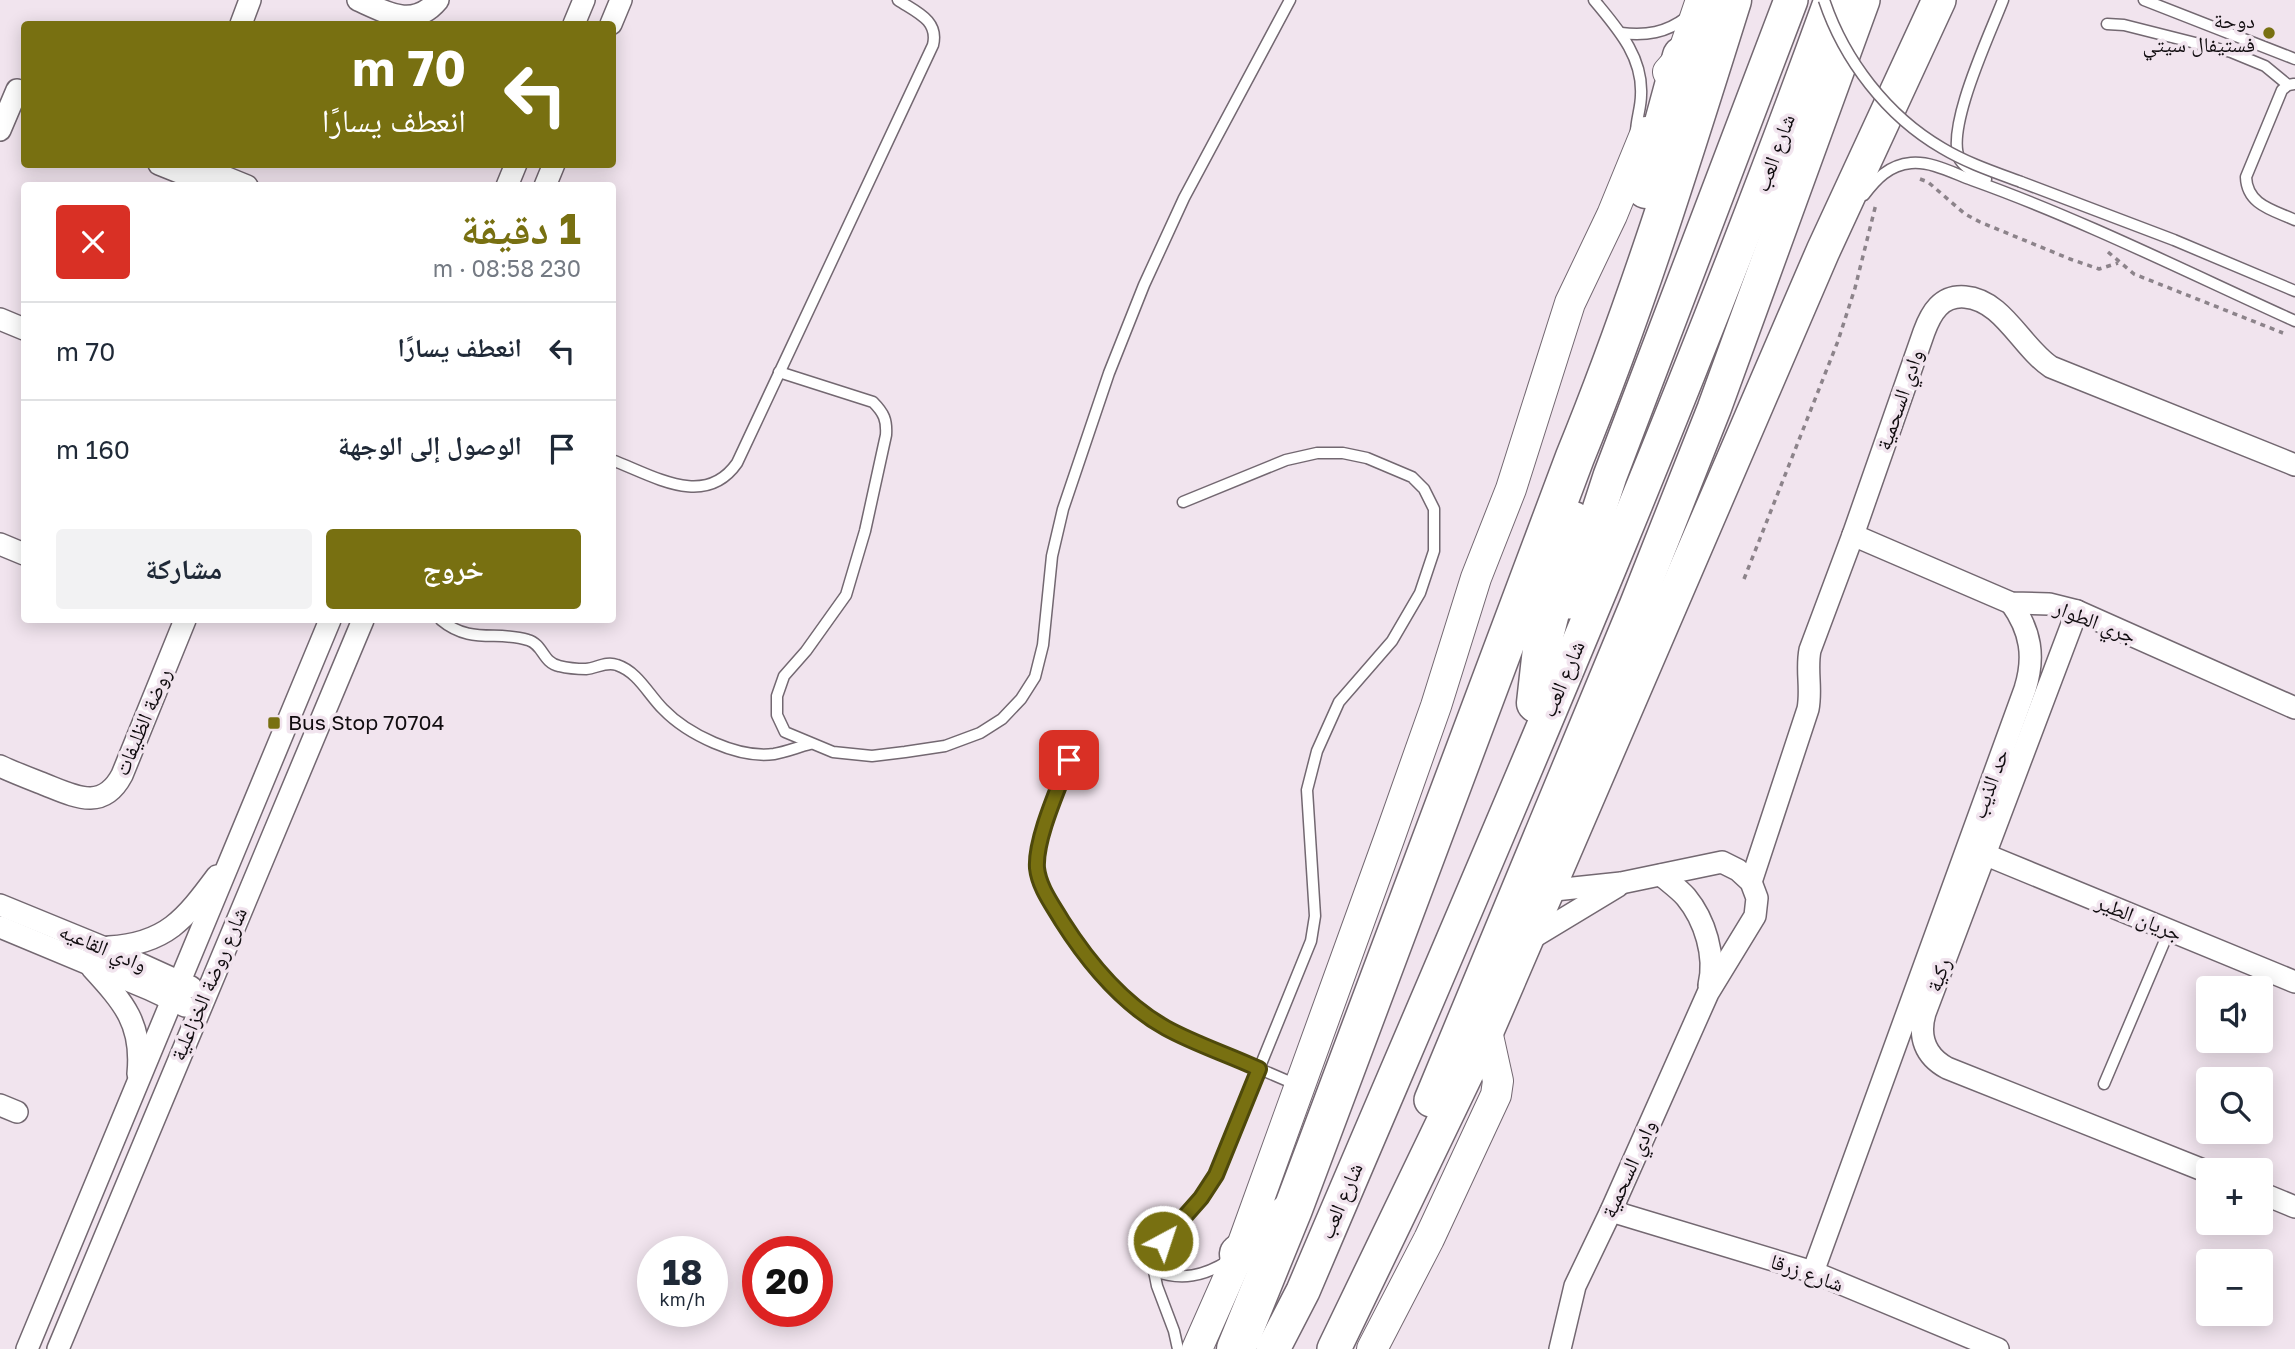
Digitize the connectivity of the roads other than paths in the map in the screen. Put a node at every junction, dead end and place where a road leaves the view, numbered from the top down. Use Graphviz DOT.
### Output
graph roads {
  1 [pos="250,0"];
  2 [pos="358,0"];
  3 [pos="438,0"];
  4 [pos="584,0"];
  5 [pos="621,0"];
  6 [pos="898,0"];
  7 [pos="1290,0"];
  8 [pos="1594,0"];
  9 [pos="1791,0"];
  10 [pos="1824,0"];
  11 [pos="1939,0"];
  12 [pos="2003,0"];
  13 [pos="2144,0"];
  14 [pos="1711,2"];
  15 [pos="1854,3"];
  16 [pos="242,21"];
  17 [pos="575,21"];
  18 [pos="612,21"];
  19 [pos="2106,24"];
  20 [pos="1621,33"];
  21 [pos="1682,56"];
  22 [pos="2295,59"];
  23 [pos="2291,85"];
  24 [pos="13,96"];
  25 [pos="0,130"];
  26 [pos="1638,153"];
  27 [pos="191,168"];
  28 [pos="207,182"];
  29 [pos="235,182"];
  30 [pos="2013,194"];
  31 [pos="2295,220"];
  32 [pos="1823,251"];
  33 [pos="2295,291"];
  34 [pos="0,319"];
  35 [pos="2295,321"];
  36 [pos="21,328"];
  37 [pos="779,372"];
  38 [pos="1601,393"];
  39 [pos="1575,457"];
  40 [pos="616,461"];
  41 [pos="2295,465"];
  42 [pos="1183,502"];
  43 [pos="1853,536"];
  44 [pos="0,544"];
  45 [pos="21,553"];
  46 [pos="2011,603"];
  47 [pos="2077,611"];
  48 [pos="183,623"];
  49 [pos="329,623"];
  50 [pos="362,623"];
  51 [pos="447,623"];
  52 [pos="1535,703"];
  53 [pos="2295,708"];
  54 [pos="810,744"];
  55 [pos="1069,760"];
  56 [pos="0,766"];
  57 [pos="1525,768"];
  58 [pos="235,852"];
  59 [pos="1984,854"];
  60 [pos="1661,875"];
  61 [pos="1751,882"];
  62 [pos="1621,883"];
  63 [pos="1545,891"];
  64 [pos="0,905"];
  65 [pos="0,927"];
  66 [pos="2169,931"];
  67 [pos="1527,942"];
  68 [pos="106,948"];
  69 [pos="88,964"];
  70 [pos="1933,967"];
  71 [pos="2295,982"];
  72 [pos="176,991"];
  73 [pos="1708,993"];
  74 [pos="201,1003"];
  75 [pos="1487,1031"];
  76 [pos="1259,1069"];
  77 [pos="2104,1084"];
  78 [pos="1299,1086"];
  79 [pos="137,1088"];
  80 [pos="2196,1167"];
  81 [pos="2273,1198"];
  82 [pos="2295,1207"];
  83 [pos="1293,1209"];
  84 [pos="1611,1211"];
  85 [pos="1239,1254"];
  86 [pos="1154,1271"];
  87 [pos="1813,1272"];
  88 [pos="27,1349"];
  89 [pos="58,1349"];
  90 [pos="1178,1349"];
  91 [pos="1198,1349"];
  92 [pos="1236,1349"];
  93 [pos="1273,1349"];
  94 [pos="1332,1349"];
  95 [pos="1372,1349"];
  96 [pos="1560,1349"];
  97 [pos="1998,1349"];
  1 -- 16 [label="street"];
  2 -- 3 [label="street"];
  4 -- 17 [label="street"];
  5 -- 18 [label="street"];
  6 -- 37 [label="lane"];
  7 -- 54 [label="lane"];
  8 -- 20 [label="lane"];
  9 -- 52 [label="main road"];
  10 -- 33 [label="lane, bridge"];
  11 -- 32 [label="main road"];
  12 -- 30 [label="lane"];
  13 -- 22 [label="lane"];
  14 -- 20 [label="lane"];
  14 -- 21 [label="main road"];
  14 -- 38 [label="highway"];
  15 -- 57 [label="main road, شارع العب"];
  15 -- 94 [label="main road, شارع العب"];
  19 -- 23 [label="lane"];
  20 -- 26 [label="lane"];
  21 -- 26 [label="main road"];
  21 -- 39 [label="highway"];
  23 -- 31 [label="lane"];
  24 -- 25 [label="street"];
  26 -- 78 [label="main road"];
  27 -- 28 [label="street"];
  27 -- 29 [label="street"];
  30 -- 32 [label="lane"];
  30 -- 35 [label="lane"];
  32 -- 63 [label="main road"];
  34 -- 36 [label="street"];
  37 -- 40 [label="lane"];
  37 -- 54 [label="lane"];
  38 -- 39 [label="highway"];
  38 -- 52 [label="highway"];
  39 -- 83 [label="highway"];
  41 -- 43 [label="street, وادي السحمية"];
  42 -- 76 [label="lane"];
  43 -- 46 [label="street, جري الطوار"];
  43 -- 61 [label="street, وادي السحمية"];
  44 -- 45 [label="street"];
  46 -- 47 [label="street, جري الطوار"];
  46 -- 70 [label="street, حد الذيب"];
  47 -- 53 [label="street, جري الطوار"];
  47 -- 59 [label="street, ركية"];
  48 -- 56 [label="street, روضة الظليفات"];
  49 -- 58 [label="street, شارع روضة الخزاعلية"];
  50 -- 74 [label="street, شارع روضة الخزاعلية"];
  51 -- 54 [label="lane"];
  52 -- 57 [label="main road"];
  55 -- 76 [label="lane"];
  57 -- 93 [label="main road, شارع العب"];
  58 -- 68 [label="street"];
  58 -- 72 [label="street, شارع روضة الخزاعلية"];
  59 -- 66 [label="street, جريان الطير"];
  59 -- 70 [label="street, ركية"];
  60 -- 61 [label="street"];
  60 -- 62 [label="street"];
  60 -- 73 [label="street, وادي السحمية"];
  61 -- 73 [label="street, وادي السحمية"];
  62 -- 63 [label="street"];
  62 -- 67 [label="street"];
  63 -- 67 [label="main road"];
  64 -- 68 [label="street, وادي القاعيه"];
  65 -- 69 [label="street, وادي القاعيه"];
  66 -- 71 [label="street, جريان الطير"];
  66 -- 77 [label="lane"];
  67 -- 75 [label="main road"];
  68 -- 72 [label="street, وادي القاعيه"];
  69 -- 72 [label="street, وادي القاعيه"];
  69 -- 79 [label="street, وادي القاعيه"];
  70 -- 80 [label="street, ركية"];
  70 -- 87 [label="street, حد الذيب"];
  72 -- 74 [label="street, وادي القاعيه"];
  72 -- 79 [label="street, شارع روضة الخزاعلية"];
  73 -- 84 [label="street, وادي السحمية"];
  74 -- 89 [label="street, شارع روضة الخزاعلية"];
  75 -- 94 [label="main road"];
  75 -- 95 [label="main road"];
  76 -- 78 [label="lane"];
  76 -- 86 [label="lane"];
  78 -- 85 [label="main road"];
  79 -- 88 [label="street, شارع روضة الخزاعلية"];
  81 -- 82 [label="street"];
  83 -- 85 [label="highway"];
  83 -- 92 [label="highway"];
  84 -- 87 [label="street, شارع زرقا"];
  84 -- 96 [label="street, وادي السحمية"];
  85 -- 86 [label="lane"];
  85 -- 91 [label="main road"];
  86 -- 90 [label="lane"];
  87 -- 97 [label="street, شارع زرقا"];
}
